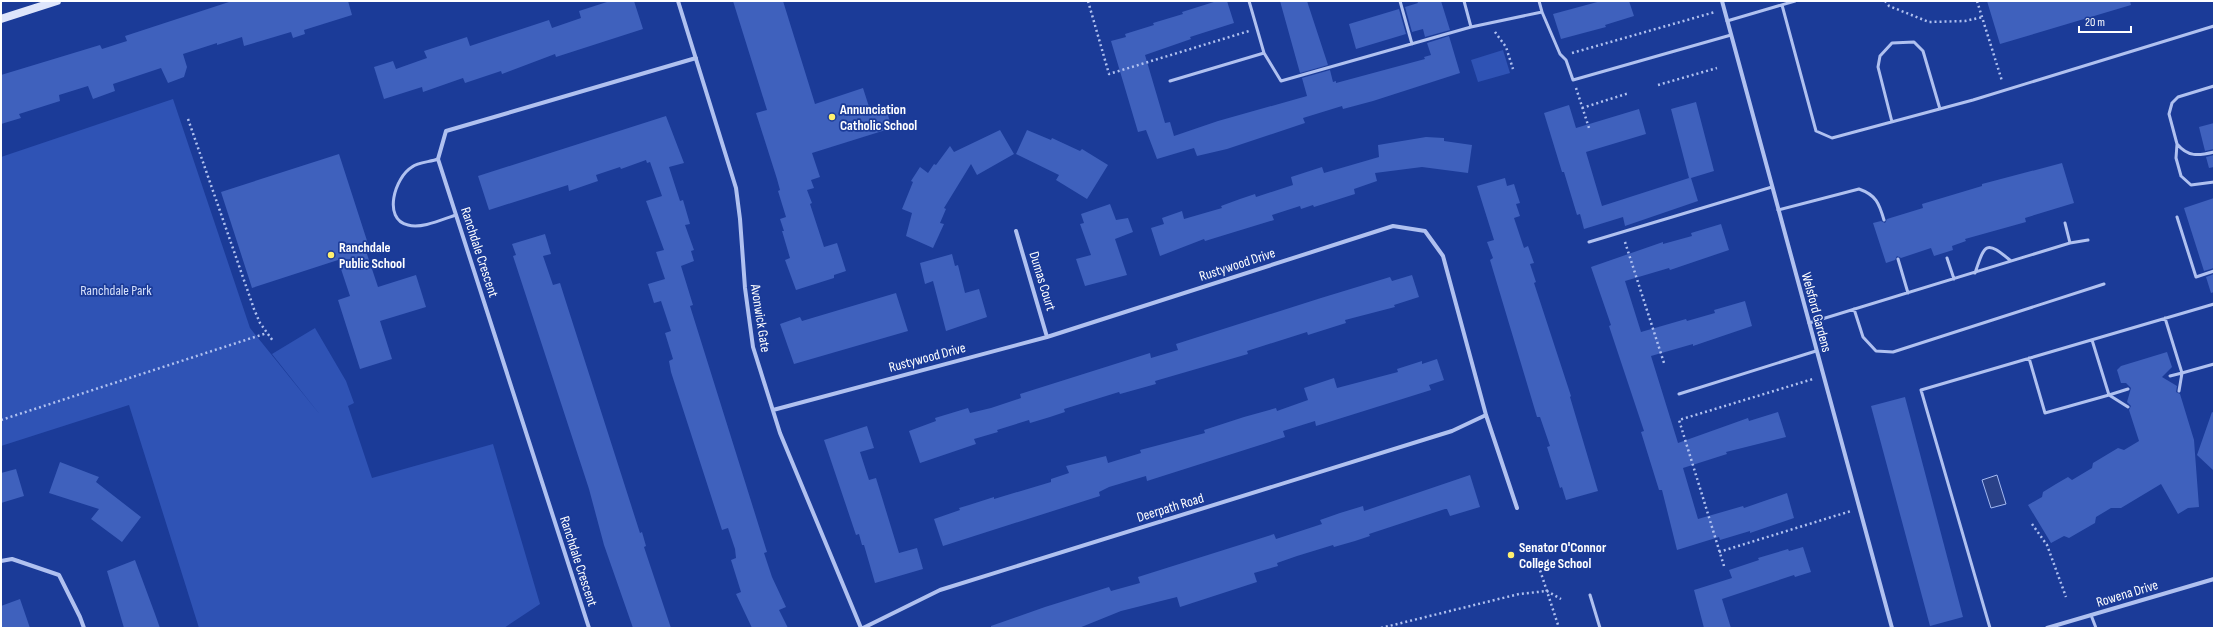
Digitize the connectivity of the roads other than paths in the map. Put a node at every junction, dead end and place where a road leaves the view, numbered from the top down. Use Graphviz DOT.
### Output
graph roads {
  1 [pos="57,1"];
  2 [pos="678,1"];
  3 [pos="1249,1"];
  4 [pos="1400,1"];
  5 [pos="1464,1"];
  6 [pos="1539,1"];
  7 [pos="1722,1"];
  8 [pos="1795,1"];
  9 [pos="1782,5"];
  10 [pos="1542,12"];
  11 [pos="1,19"];
  12 [pos="1727,21"];
  13 [pos="2214,26"];
  14 [pos="1471,27"];
  15 [pos="1731,35"];
  16 [pos="1412,44"];
  17 [pos="1264,53"];
  18 [pos="696,58"];
  19 [pos="1170,81"];
  20 [pos="2214,86"];
  21 [pos="1940,109"];
  22 [pos="1892,122"];
  23 [pos="2177,144"];
  24 [pos="2214,152"];
  25 [pos="438,159"];
  26 [pos="2214,182"];
  27 [pos="1772,187"];
  28 [pos="1778,210"];
  29 [pos="456,215"];
  30 [pos="2177,217"];
  31 [pos="1884,220"];
  32 [pos="2066,223"];
  33 [pos="1016,231"];
  34 [pos="2088,240"];
  35 [pos="1588,242"];
  36 [pos="2070,244"];
  37 [pos="1947,258"];
  38 [pos="1898,259"];
  39 [pos="2011,261"];
  40 [pos="2214,271"];
  41 [pos="1974,273"];
  42 [pos="1954,279"];
  43 [pos="2104,284"];
  44 [pos="1908,293"];
  45 [pos="2214,304"];
  46 [pos="1854,309"];
  47 [pos="2165,318"];
  48 [pos="1809,323"];
  49 [pos="1047,337"];
  50 [pos="2092,340"];
  51 [pos="1816,351"];
  52 [pos="2029,358"];
  53 [pos="2214,364"];
  54 [pos="2182,373"];
  55 [pos="2170,376"];
  56 [pos="2128,389"];
  57 [pos="2179,391"];
  58 [pos="1679,394"];
  59 [pos="2109,395"];
  60 [pos="2128,407"];
  61 [pos="773,410"];
  62 [pos="1486,415"];
  63 [pos="1517,508"];
  64 [pos="1,561"];
  65 [pos="2214,579"];
  66 [pos="1590,595"];
  67 [pos="2091,615"];
  68 [pos="84,628"];
  69 [pos="589,628"];
  70 [pos="862,628"];
  71 [pos="1600,628"];
  72 [pos="1892,628"];
  73 [pos="1990,628"];
  74 [pos="2047,628"];
  75 [pos="2096,628"];
  1 -- 11 [label="street"];
  2 -- 18 [label="street, Avonwick Gate"];
  3 -- 17 [label="lane"];
  4 -- 16 [label="lane"];
  5 -- 14 [label="lane"];
  6 -- 10 [label="lane"];
  7 -- 12 [label="street, Welsford Gardens"];
  8 -- 9 [label="lane"];
  9 -- 12 [label="lane"];
  9 -- 22 [label="lane"];
  10 -- 14 [label="lane"];
  10 -- 15 [label="lane"];
  12 -- 15 [label="street, Welsford Gardens"];
  13 -- 21 [label="lane"];
  14 -- 16 [label="lane"];
  15 -- 27 [label="street, Welsford Gardens"];
  16 -- 17 [label="lane"];
  17 -- 19 [label="lane"];
  18 -- 25 [label="street"];
  18 -- 61 [label="street, Avonwick Gate"];
  20 -- 23 [label="lane"];
  21 -- 22 [label="lane"];
  21 -- 22 [label="lane"];
  23 -- 24 [label="lane"];
  23 -- 26 [label="lane"];
  25 -- 29 [label="street, Ranchdale Crescent"];
  25 -- 29 [label="lane"];
  27 -- 28 [label="street, Welsford Gardens"];
  27 -- 35 [label="lane"];
  28 -- 31 [label="lane"];
  28 -- 48 [label="street, Welsford Gardens"];
  29 -- 69 [label="street, Ranchdale Crescent"];
  30 -- 40 [label="lane"];
  32 -- 36 [label="lane"];
  33 -- 49 [label="street, Dumas Court"];
  34 -- 36 [label="lane"];
  36 -- 39 [label="lane"];
  37 -- 42 [label="lane"];
  38 -- 44 [label="lane"];
  39 -- 41 [label="lane"];
  39 -- 41 [label="lane"];
  41 -- 42 [label="lane"];
  42 -- 44 [label="lane"];
  43 -- 46 [label="lane"];
  44 -- 46 [label="lane"];
  45 -- 47 [label="lane"];
  46 -- 48 [label="lane"];
  47 -- 50 [label="lane"];
  47 -- 54 [label="lane"];
  48 -- 51 [label="street, Welsford Gardens"];
  49 -- 61 [label="street, Rustywood Drive"];
  49 -- 62 [label="street, Rustywood Drive"];
  50 -- 52 [label="lane"];
  50 -- 59 [label="lane"];
  51 -- 58 [label="lane"];
  51 -- 72 [label="street, Welsford Gardens"];
  52 -- 59 [label="lane"];
  52 -- 73 [label="lane"];
  53 -- 54 [label="lane"];
  54 -- 55 [label="lane"];
  54 -- 57 [label="lane"];
  56 -- 59 [label="lane"];
  59 -- 60 [label="lane"];
  61 -- 70 [label="street, Avonwick Gate"];
  62 -- 63 [label="street, Rustywood Drive"];
  62 -- 70 [label="street, Deerpath Road"];
  64 -- 68 [label="street"];
  65 -- 67 [label="street, Rowena Drive"];
  66 -- 71 [label="lane"];
  67 -- 74 [label="street, Rowena Drive"];
  67 -- 75 [label="lane"];
}
